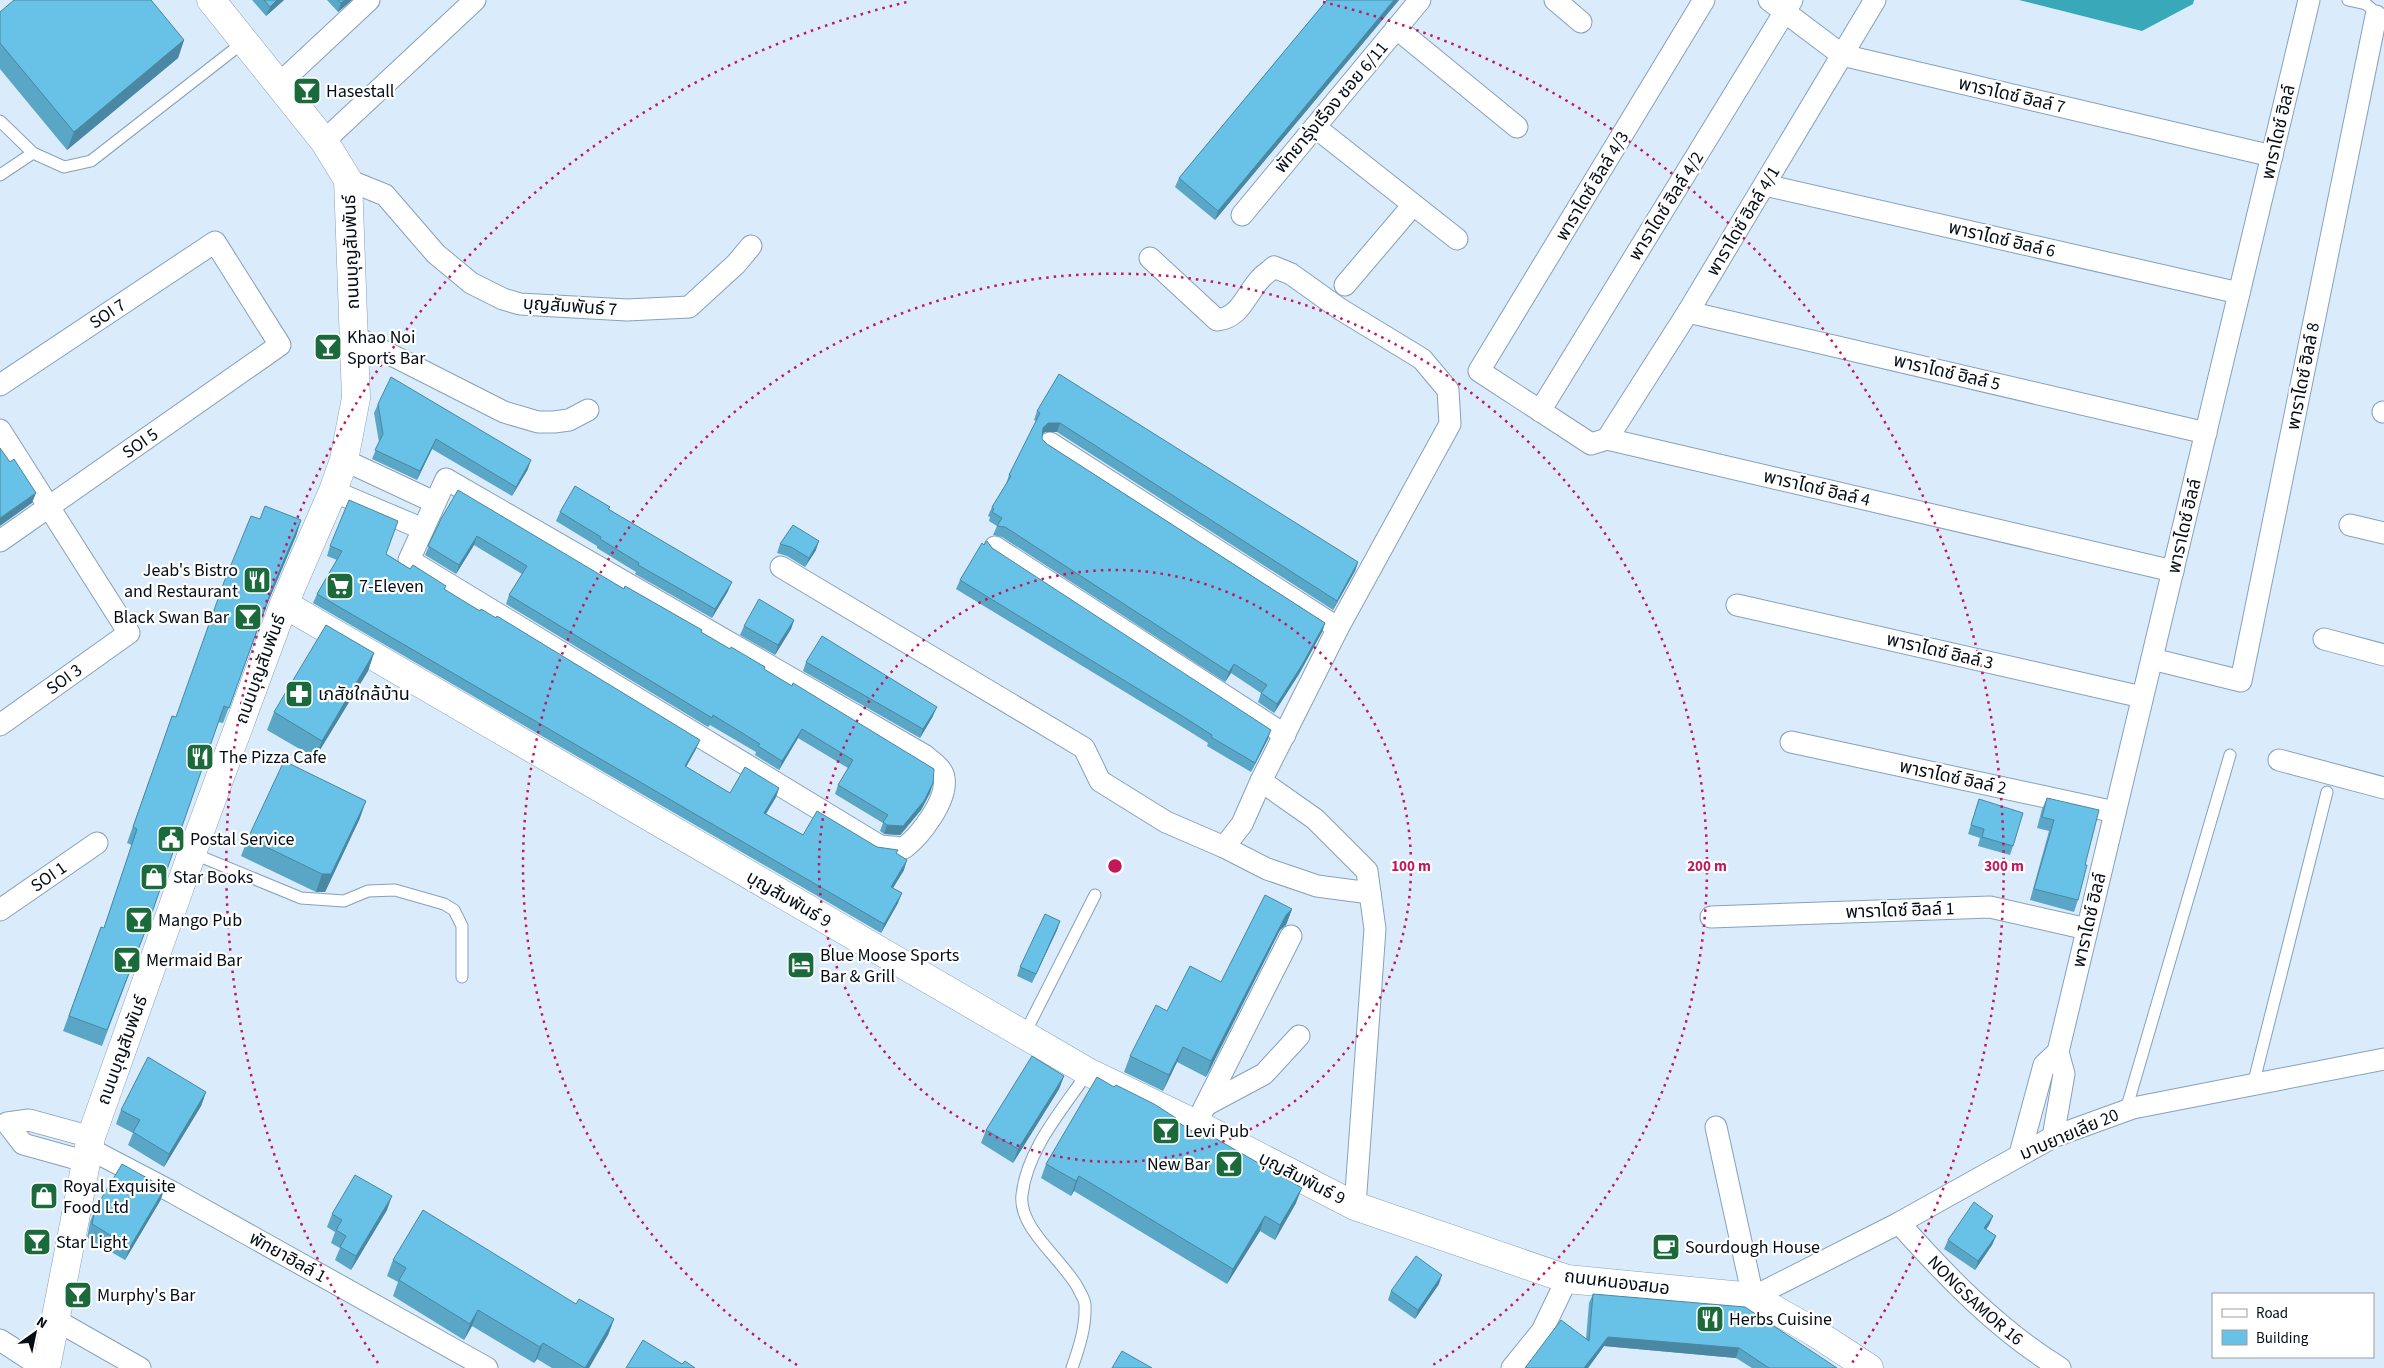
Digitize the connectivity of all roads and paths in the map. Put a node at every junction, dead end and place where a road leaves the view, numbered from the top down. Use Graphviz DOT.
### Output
graph roads {
  1 [pos="211,0"];
  2 [pos="369,0"];
  3 [pos="475,0"];
  4 [pos="1420,0"];
  5 [pos="1555,0"];
  6 [pos="1704,0"];
  7 [pos="1876,0"];
  8 [pos="2309,0"];
  9 [pos="2348,0"];
  10 [pos="1782,4"];
  11 [pos="2376,16"];
  12 [pos="1581,22"];
  13 [pos="1396,28"];
  14 [pos="245,41"];
  15 [pos="1842,55"];
  16 [pos="278,84"];
  17 [pos="0,121"];
  18 [pos="1315,127"];
  19 [pos="1517,127"];
  20 [pos="324,141"];
  21 [pos="33,152"];
  22 [pos="2272,156"];
  23 [pos="0,175"];
  24 [pos="348,180"];
  25 [pos="1765,185"];
  26 [pos="1413,205"];
  27 [pos="1242,215"];
  28 [pos="1457,239"];
  29 [pos="751,246"];
  30 [pos="1150,258"];
  31 [pos="1345,285"];
  32 [pos="2239,293"];
  33 [pos="1688,312"];
  34 [pos="354,336"];
  35 [pos="280,345"];
  36 [pos="1479,371"];
  37 [pos="0,385"];
  38 [pos="588,410"];
  39 [pos="1540,411"];
  40 [pos="0,430"];
  41 [pos="2206,432"];
  42 [pos="1607,439"];
  43 [pos="1050,443"];
  44 [pos="344,460"];
  45 [pos="333,491"];
  46 [pos="434,502"];
  47 [pos="49,506"];
  48 [pos="2350,526"];
  49 [pos="423,529"];
  50 [pos="2384,534"];
  51 [pos="0,541"];
  52 [pos="995,547"];
  53 [pos="781,567"];
  54 [pos="2173,571"];
  55 [pos="284,604"];
  56 [pos="1737,605"];
  57 [pos="1338,628"];
  58 [pos="2324,639"];
  59 [pos="2384,655"];
  60 [pos="2152,659"];
  61 [pos="2142,697"];
  62 [pos="0,725"];
  63 [pos="1285,736"];
  64 [pos="1791,742"];
  65 [pos="2230,755"];
  66 [pos="2278,760"];
  67 [pos="1262,781"];
  68 [pos="2384,788"];
  69 [pos="2327,792"];
  70 [pos="2115,812"];
  71 [pos="97,844"];
  72 [pos="1224,847"];
  73 [pos="192,853"];
  74 [pos="1370,892"];
  75 [pos="1095,895"];
  76 [pos="0,910"];
  77 [pos="1711,917"];
  78 [pos="2087,929"];
  79 [pos="1290,936"];
  80 [pos="462,977"];
  81 [pos="1024,1035"];
  82 [pos="1299,1036"];
  83 [pos="2058,1052"];
  84 [pos="2384,1059"];
  85 [pos="1088,1072"];
  86 [pos="2253,1085"];
  87 [pos="2126,1110"];
  88 [pos="1201,1114"];
  89 [pos="3,1121"];
  90 [pos="1716,1127"];
  91 [pos="2053,1137"];
  92 [pos="88,1149"];
  93 [pos="2020,1154"];
  94 [pos="1355,1206"];
  95 [pos="1899,1223"];
  96 [pos="1567,1279"];
  97 [pos="1753,1297"];
  98 [pos="54,1319"];
  99 [pos="0,1340"];
  100 [pos="1863,1366"];
  101 [pos="44,1368"];
  102 [pos="140,1368"];
  103 [pos="487,1368"];
  104 [pos="1072,1368"];
  105 [pos="1512,1368"];
  106 [pos="2060,1368"];
  1 -- 14 [label="street, ถนนบุญสัมพันธ์"];
  2 -- 16 [label="street"];
  3 -- 20 [label="street"];
  4 -- 13 [label="street, พัทยารุ่งเรือง ซอย 6/11"];
  5 -- 12 [label="street"];
  6 -- 36 [label="street, พาราไดซ์ ฮิลล์ 4/3"];
  7 -- 15 [label="street, พาราไดซ์ ฮิลล์ 4/1"];
  8 -- 22 [label="street, พาราไดซ์ ฮิลล์"];
  9 -- 11 [label="lane, พาราไดซ์ ฮิลล์ 8"];
  10 -- 15 [label="street, พาราไดซ์ ฮิลล์ 7"];
  10 -- 39 [label="street, พาราไดซ์ ฮิลล์ 4/2"];
  11 -- 60 [label="street, พาราไดซ์ ฮิลล์ 8"];
  13 -- 18 [label="street, พัทยารุ่งเรือง ซอย 6/11"];
  13 -- 19 [label="street"];
  14 -- 16 [label="street, ถนนบุญสัมพันธ์"];
  14 -- 21 [label="lane"];
  15 -- 22 [label="street, พาราไดซ์ ฮิลล์ 7"];
  15 -- 25 [label="street, พาราไดซ์ ฮิลล์ 4/1"];
  16 -- 20 [label="street, ถนนบุญสัมพันธ์"];
  17 -- 21 [label="lane"];
  18 -- 26 [label="street"];
  18 -- 27 [label="street, พัทยารุ่งเรือง ซอย 6/11"];
  20 -- 24 [label="street, ถนนบุญสัมพันธ์"];
  21 -- 23 [label="lane"];
  22 -- 32 [label="street, พาราไดซ์ ฮิลล์"];
  24 -- 29 [label="street, บุญสัมพันธ์ 7"];
  24 -- 34 [label="street, ถนนบุญสัมพันธ์"];
  25 -- 32 [label="street, พาราไดซ์ ฮิลล์ 6"];
  25 -- 33 [label="street, พาราไดซ์ ฮิลล์ 4/1"];
  26 -- 28 [label="street"];
  26 -- 31 [label="street"];
  30 -- 57 [label="street"];
  32 -- 41 [label="street, พาราไดซ์ ฮิลล์"];
  33 -- 41 [label="street, พาราไดซ์ ฮิลล์ 5"];
  33 -- 42 [label="street, พาราไดซ์ ฮิลล์ 4/1"];
  34 -- 38 [label="street"];
  34 -- 44 [label="street, ถนนบุญสัมพันธ์"];
  35 -- 37 [label="street, SOI 7"];
  35 -- 47 [label="street, SOI 5"];
  36 -- 39 [label="street, พาราไดซ์ ฮิลล์ 4"];
  39 -- 42 [label="street, พาราไดซ์ ฮิลล์ 4"];
  40 -- 47 [label="street"];
  41 -- 54 [label="street, พาราไดซ์ ฮิลล์"];
  42 -- 54 [label="street, พาราไดซ์ ฮิลล์ 4"];
  43 -- 57 [label="street"];
  44 -- 45 [label="street, ถนนบุญสัมพันธ์"];
  44 -- 46 [label="street"];
  45 -- 49 [label="street"];
  45 -- 55 [label="street, ถนนบุญสัมพันธ์"];
  46 -- 49 [label="street"];
  46 -- 49 [label="street"];
  47 -- 51 [label="street, SOI 5"];
  47 -- 62 [label="street, SOI 3"];
  48 -- 50 [label="street"];
  52 -- 63 [label="street"];
  53 -- 72 [label="street"];
  54 -- 60 [label="street, พาราไดซ์ ฮิลล์"];
  55 -- 73 [label="street, ถนนบุญสัมพันธ์"];
  55 -- 81 [label="street, บุญสัมพันธ์ 9"];
  56 -- 61 [label="street, พาราไดซ์ ฮิลล์ 3"];
  57 -- 63 [label="street"];
  58 -- 59 [label="street"];
  60 -- 61 [label="street, พาราไดซ์ ฮิลล์"];
  61 -- 70 [label="street, พาราไดซ์ ฮิลล์"];
  63 -- 67 [label="street"];
  64 -- 70 [label="street, พาราไดซ์ ฮิลล์ 2"];
  65 -- 87 [label="lane"];
  66 -- 68 [label="street"];
  67 -- 72 [label="street"];
  67 -- 74 [label="street"];
  69 -- 86 [label="lane"];
  70 -- 78 [label="street, พาราไดซ์ ฮิลล์"];
  71 -- 76 [label="street, SOI 1"];
  72 -- 74 [label="street"];
  73 -- 80 [label="lane"];
  73 -- 92 [label="street, ถนนบุญสัมพันธ์"];
  74 -- 94 [label="street"];
  75 -- 81 [label="lane"];
  77 -- 78 [label="street, พาราไดซ์ ฮิลล์ 1"];
  78 -- 83 [label="street, พาราไดซ์ ฮิลล์"];
  79 -- 88 [label="street"];
  81 -- 85 [label="street, บุญสัมพันธ์ 9"];
  82 -- 88 [label="street"];
  83 -- 91 [label="street, พาราไดซ์ ฮิลล์"];
  83 -- 93 [label="street, พาราไดซ์ ฮิลล์"];
  84 -- 86 [label="street, มาบยายเลีย 20"];
  85 -- 88 [label="street, บุญสัมพันธ์ 9"];
  85 -- 104 [label="lane"];
  86 -- 87 [label="street, มาบยายเลีย 20"];
  87 -- 91 [label="street, มาบยายเลีย 20"];
  88 -- 94 [label="street, บุญสัมพันธ์ 9"];
  89 -- 92 [label="street, พัทยาฮิลล์ 1"];
  90 -- 97 [label="street"];
  91 -- 93 [label="street, มาบยายเลีย 20"];
  92 -- 98 [label="street, ถนนบุญสัมพันธ์"];
  92 -- 103 [label="street, พัทยาฮิลล์ 1"];
  93 -- 95 [label="street, มาบยายเลีย 20"];
  94 -- 96 [label="street, ถนนหนองสมอ"];
  95 -- 97 [label="street, มาบยายเลีย 20"];
  95 -- 106 [label="street, NONGSAMOR 16"];
  96 -- 97 [label="street, ถนนหนองสมอ"];
  96 -- 105 [label="street"];
  97 -- 100 [label="street, ถนนหนองสมอ"];
  98 -- 101 [label="street, ถนนบุญสัมพันธ์"];
  98 -- 102 [label="street"];
  99 -- 101 [label="street"];
}
